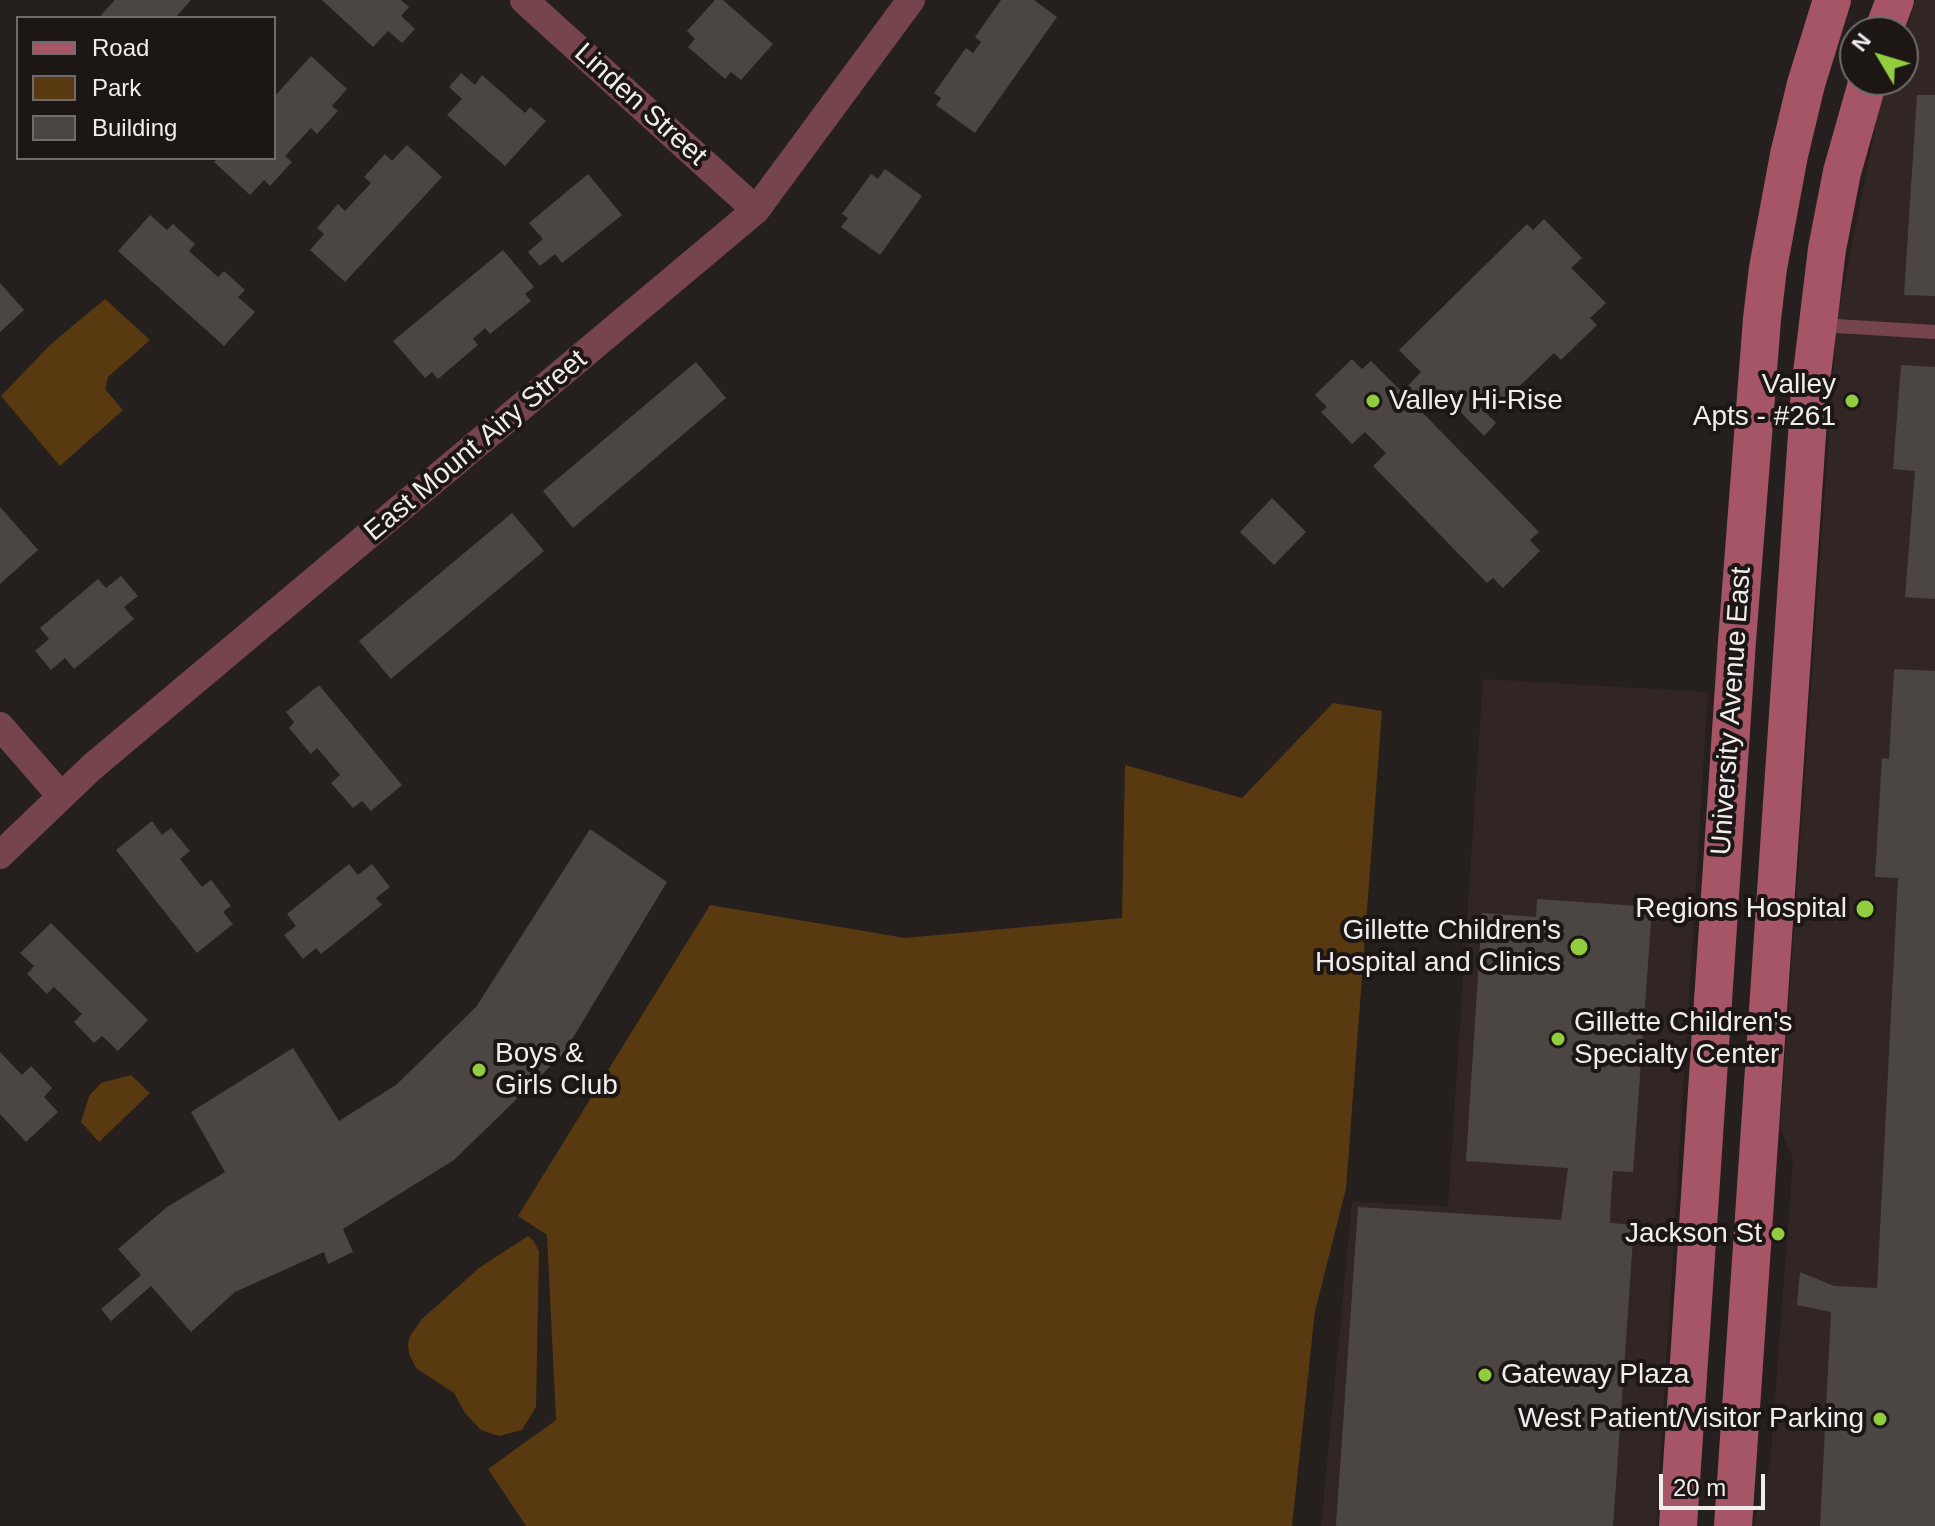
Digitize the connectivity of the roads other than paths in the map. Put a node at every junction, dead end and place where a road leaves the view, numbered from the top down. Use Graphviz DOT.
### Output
graph roads {
  1 [pos="524,0"];
  2 [pos="911,0"];
  3 [pos="1832,0"];
  4 [pos="1863,96"];
  5 [pos="756,210"];
  6 [pos="1816,324"];
  7 [pos="1935,332"];
  8 [pos="0,726"];
  9 [pos="61,796"];
  10 [pos="0,855"];
  11 [pos="1678,1526"];
  12 [pos="1733,1526"];
  1 -- 5 [label="street, Linden Street"];
  2 -- 5 [label="street, East Mount Airy Street"];
  3 -- 11 [label="main road, University Avenue East"];
  4 -- 6 [label="main road, University Avenue East"];
  5 -- 9 [label="street, East Mount Airy Street"];
  6 -- 7 [label="lane"];
  6 -- 12 [label="main road, University Avenue East"];
  8 -- 9 [label="street"];
  9 -- 10 [label="street, East Mount Airy Street"];
}
